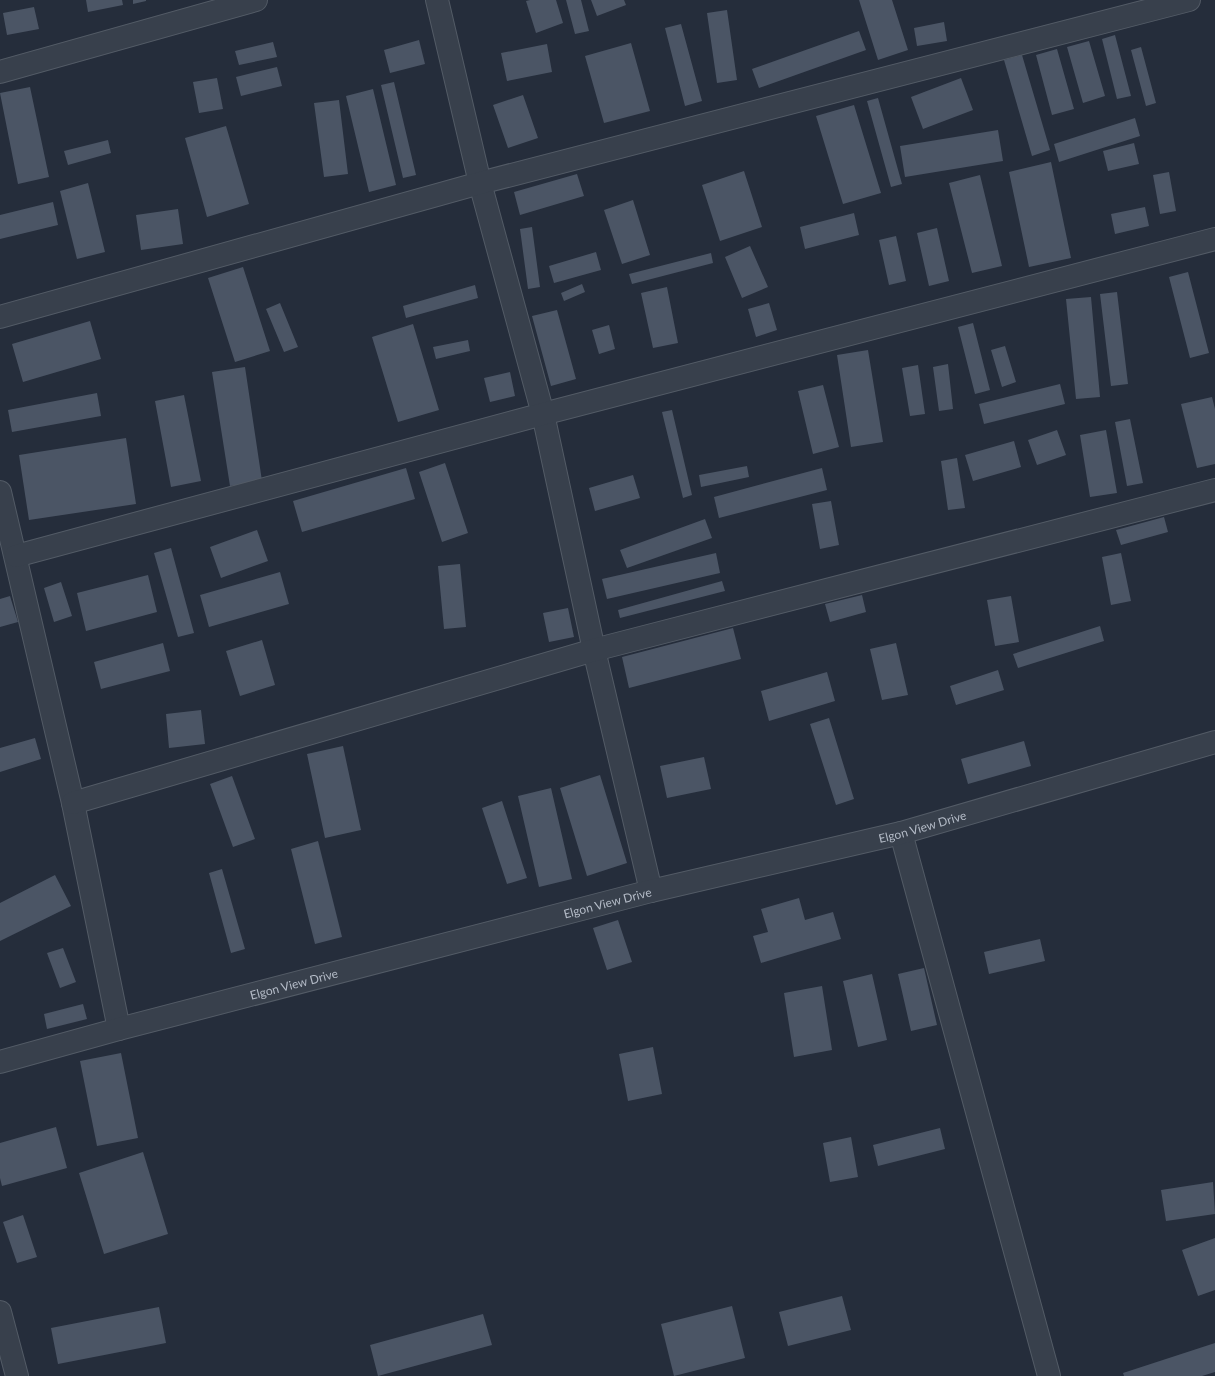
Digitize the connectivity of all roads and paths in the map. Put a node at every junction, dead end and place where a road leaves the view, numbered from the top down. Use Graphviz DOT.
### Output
graph roads {
  1 [pos="256,0"];
  2 [pos="438,0"];
  3 [pos="1189,0"];
  4 [pos="0,72"];
  5 [pos="480,183"];
  6 [pos="1215,239"];
  7 [pos="0,317"];
  8 [pos="543,414"];
  9 [pos="1215,490"];
  10 [pos="0,492"];
  11 [pos="16,556"];
  12 [pos="594,650"];
  13 [pos="1215,742"];
  14 [pos="73,803"];
  15 [pos="901,833"];
  16 [pos="651,891"];
  17 [pos="119,1029"];
  18 [pos="0,1062"];
  19 [pos="0,1312"];
  20 [pos="18,1376"];
  21 [pos="1048,1376"];
  1 -- 4 [label="street"];
  2 -- 5 [label="street"];
  3 -- 5 [label="street"];
  5 -- 7 [label="street"];
  5 -- 8 [label="street"];
  6 -- 8 [label="street"];
  8 -- 11 [label="street"];
  8 -- 12 [label="street"];
  9 -- 12 [label="street"];
  10 -- 11 [label="street"];
  11 -- 14 [label="street"];
  12 -- 14 [label="street"];
  12 -- 16 [label="street"];
  13 -- 15 [label="street, Elgon View Drive"];
  14 -- 17 [label="street"];
  15 -- 16 [label="street, Elgon View Drive"];
  15 -- 21 [label="street"];
  16 -- 17 [label="street, Elgon View Drive"];
  17 -- 18 [label="street, Elgon View Drive"];
  19 -- 20 [label="street"];
}
